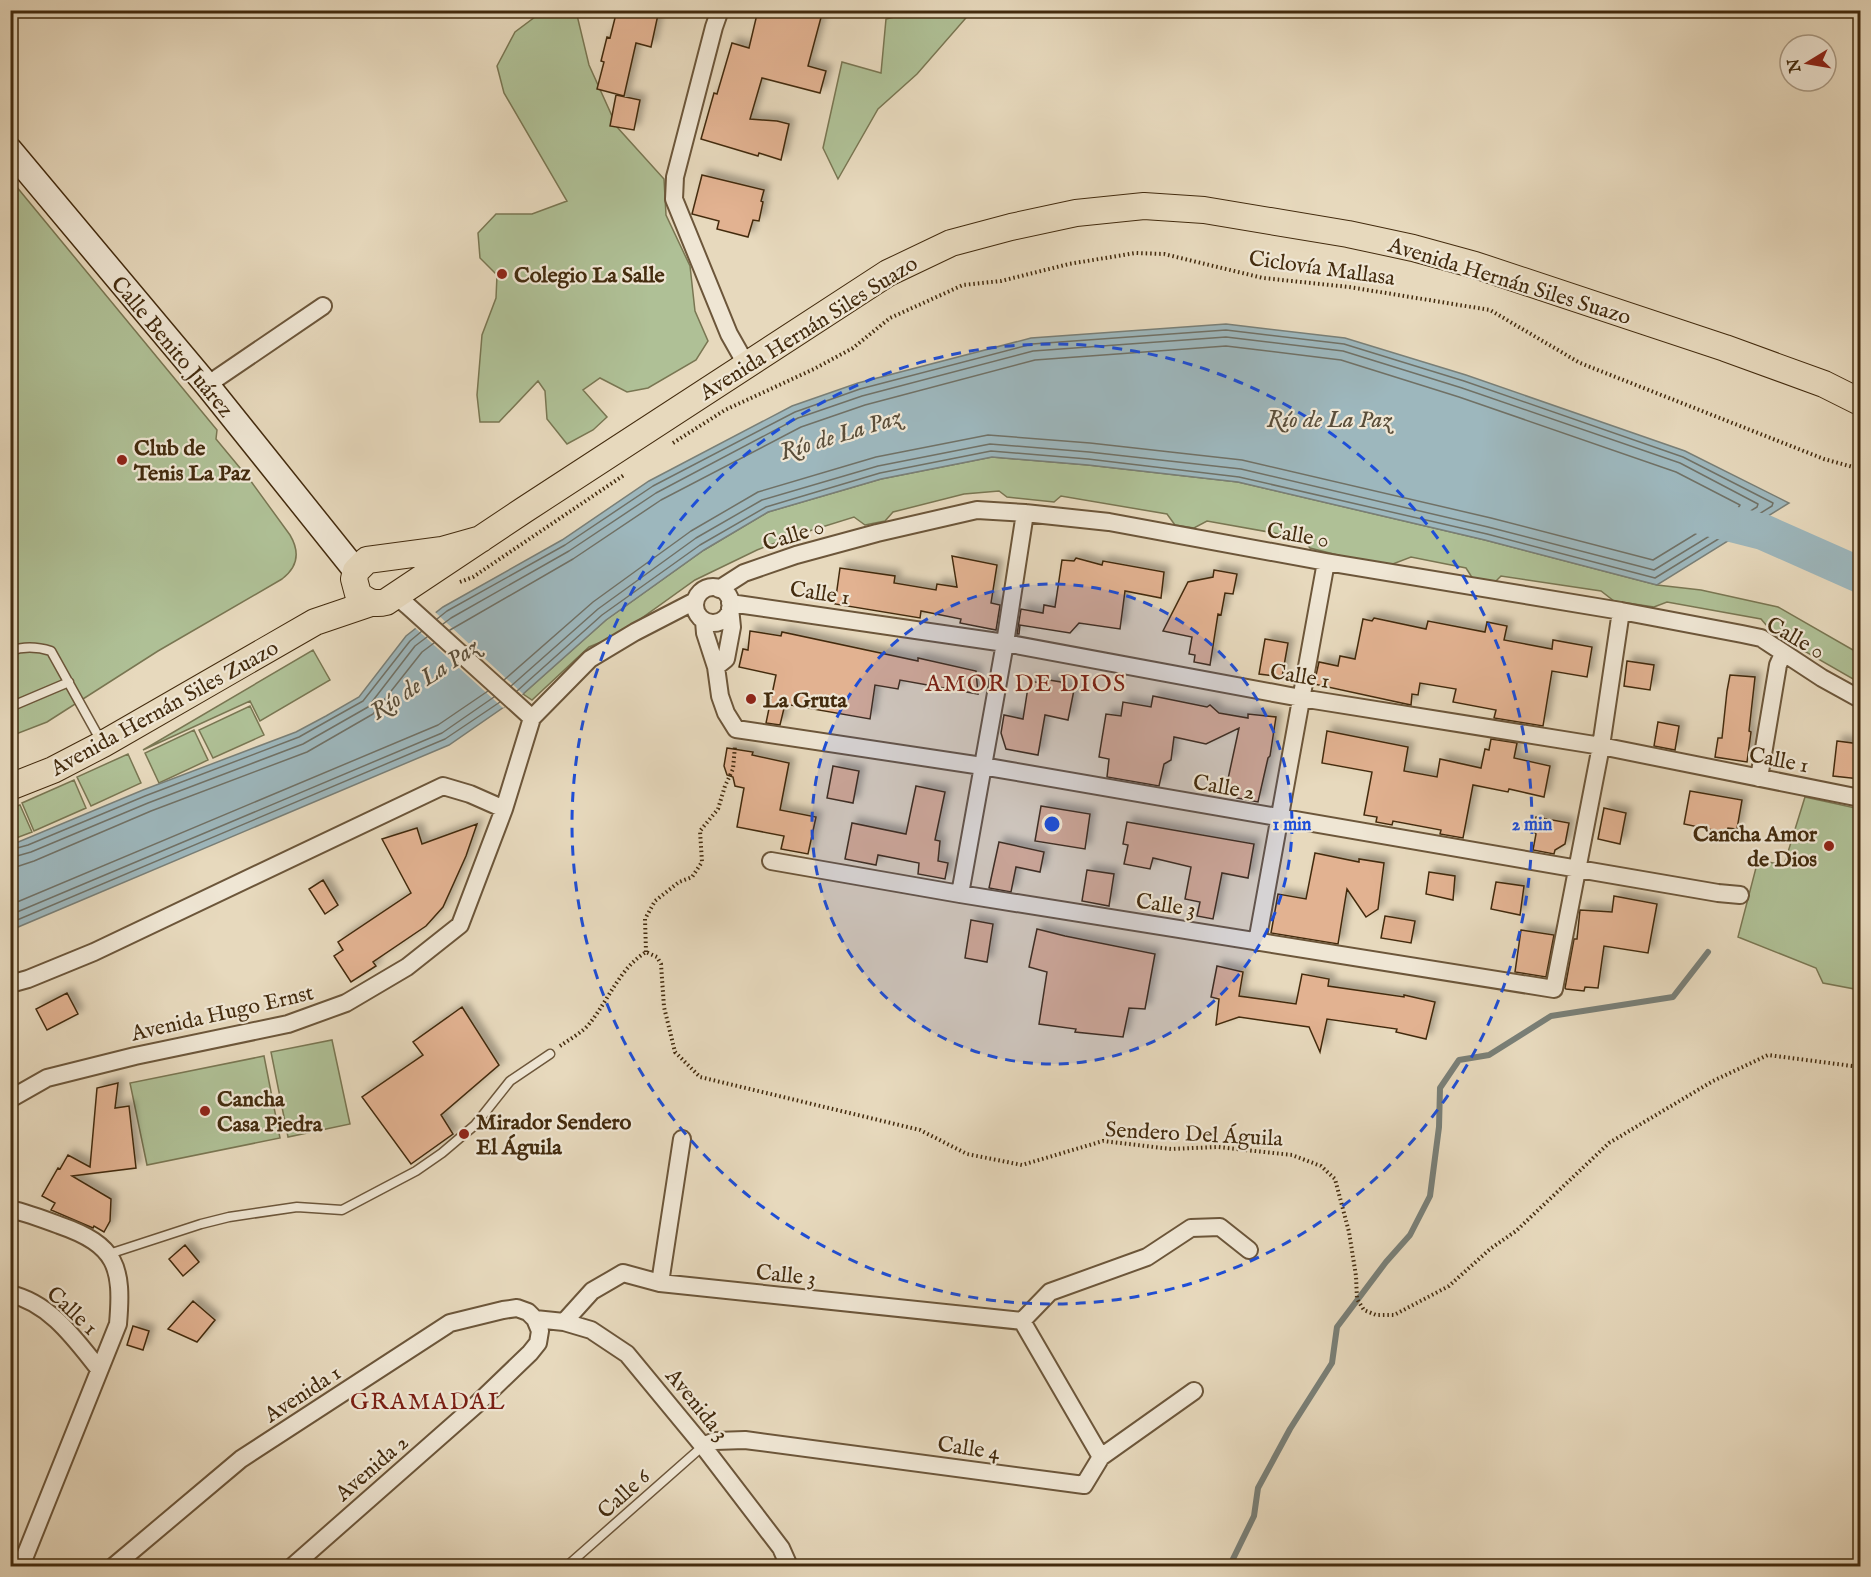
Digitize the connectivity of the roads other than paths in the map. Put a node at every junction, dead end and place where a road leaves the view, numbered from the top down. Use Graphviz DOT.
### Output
graph roads {
  1 [pos="720,10"];
  2 [pos="10,150"];
  3 [pos="323,306"];
  4 [pos="746,364"];
  5 [pos="207,385"];
  6 [pos="1860,402"];
  7 [pos="1024,513"];
  8 [pos="481,539"];
  9 [pos="380,558"];
  10 [pos="1326,562"];
  11 [pos="355,575"];
  12 [pos="719,589"];
  13 [pos="371,603"];
  14 [pos="404,603"];
  15 [pos="730,605"];
  16 [pos="1621,611"];
  17 [pos="700,613"];
  18 [pos="315,622"];
  19 [pos="1005,643"];
  20 [pos="10,651"];
  21 [pos="1783,654"];
  22 [pos="716,667"];
  23 [pos="69,682"];
  24 [pos="1301,698"];
  25 [pos="1860,699"];
  26 [pos="10,707"];
  27 [pos="532,718"];
  28 [pos="103,744"];
  29 [pos="1601,746"];
  30 [pos="982,766"];
  31 [pos="1760,778"];
  32 [pos="10,787"];
  33 [pos="1860,798"];
  34 [pos="504,809"];
  35 [pos="1280,818"];
  36 [pos="771,861"];
  37 [pos="1576,869"];
  38 [pos="960,894"];
  39 [pos="1740,895"];
  40 [pos="1257,942"];
  41 [pos="10,984"];
  42 [pos="550,1054"];
  43 [pos="10,1099"];
  44 [pos="682,1139"];
  45 [pos="10,1209"];
  46 [pos="1249,1250"];
  47 [pos="109,1254"];
  48 [pos="660,1283"];
  49 [pos="10,1294"];
  50 [pos="535,1319"];
  51 [pos="1022,1321"];
  52 [pos="564,1322"];
  53 [pos="99,1369"];
  54 [pos="1194,1390"];
  55 [pos="703,1446"];
  56 [pos="1101,1457"];
  57 [pos="21,1566"];
  58 [pos="114,1566"];
  59 [pos="294,1566"];
  60 [pos="567,1566"];
  61 [pos="789,1566"];
  1 -- 4 [label="street"];
  2 -- 5 [label="main road, Calle Benito Juárez"];
  3 -- 5 [label="street"];
  4 -- 6 [label="main road, Avenida Hernán Siles Suazo"];
  4 -- 8 [label="main road, Avenida Hernán Siles Suazo"];
  5 -- 11 [label="main road, Calle Benito Juárez"];
  7 -- 10 [label="street, Calle 0"];
  7 -- 12 [label="street, Calle 0"];
  7 -- 19 [label="street"];
  8 -- 9 [label="main road, Avenida Hernán Siles Suazo"];
  8 -- 14 [label="main road, Avenida Hernán Siles Suazo"];
  9 -- 11 [label="main road, Avenida Hernán Siles Zuazo"];
  9 -- 14 [label="main road"];
  10 -- 16 [label="street, Calle 0"];
  10 -- 24 [label="street"];
  11 -- 13 [label="main road"];
  11 -- 18 [label="main road, Avenida Hernán Siles Zuazo"];
  12 -- 15 [label="street"];
  12 -- 17 [label="street"];
  13 -- 14 [label="main road, Avenida Hernán Siles Suazo"];
  13 -- 18 [label="main road, Avenida Hernán Siles Zuazo"];
  14 -- 27 [label="street"];
  15 -- 17 [label="street"];
  15 -- 19 [label="street, Calle 1"];
  15 -- 22 [label="street"];
  16 -- 21 [label="street, Calle 0"];
  16 -- 29 [label="street"];
  17 -- 22 [label="street"];
  17 -- 27 [label="street"];
  18 -- 28 [label="main road, Avenida Hernán Siles Zuazo"];
  19 -- 24 [label="street, Calle 1"];
  19 -- 30 [label="street"];
  20 -- 23 [label="lane"];
  21 -- 25 [label="street, Calle 0"];
  21 -- 31 [label="street"];
  22 -- 30 [label="street, Calle 2"];
  23 -- 26 [label="lane"];
  23 -- 28 [label="lane"];
  24 -- 29 [label="street, Calle 1"];
  24 -- 35 [label="street"];
  27 -- 34 [label="street, Avenida Hugo Ernst"];
  28 -- 32 [label="main road, Avenida Hernán Siles Zuazo"];
  29 -- 31 [label="street, Calle 1"];
  29 -- 37 [label="street"];
  30 -- 35 [label="street, Calle 2"];
  30 -- 38 [label="street"];
  31 -- 33 [label="street, Calle 1"];
  34 -- 41 [label="street"];
  34 -- 43 [label="street, Avenida Hugo Ernst"];
  35 -- 37 [label="street, Calle 2"];
  35 -- 40 [label="street"];
  36 -- 38 [label="street, Calle 3"];
  37 -- 39 [label="street, Calle 2"];
  37 -- 40 [label="street, Calle 3"];
  38 -- 40 [label="street, Calle 3"];
  42 -- 47 [label="lane"];
  44 -- 48 [label="street"];
  45 -- 47 [label="street"];
  46 -- 51 [label="street"];
  47 -- 53 [label="street"];
  48 -- 51 [label="street, Calle 3"];
  48 -- 52 [label="street, Calle 3"];
  49 -- 53 [label="street, Calle 1"];
  50 -- 52 [label="street, Avenida 3"];
  50 -- 58 [label="street, Avenida 1"];
  50 -- 59 [label="street, Avenida 2"];
  51 -- 56 [label="street"];
  52 -- 55 [label="street, Avenida 3"];
  53 -- 57 [label="street"];
  54 -- 56 [label="street, Calle 4"];
  55 -- 56 [label="street, Calle 4"];
  55 -- 60 [label="lane, Calle 6"];
  55 -- 61 [label="street, Avenida 3"];
}
